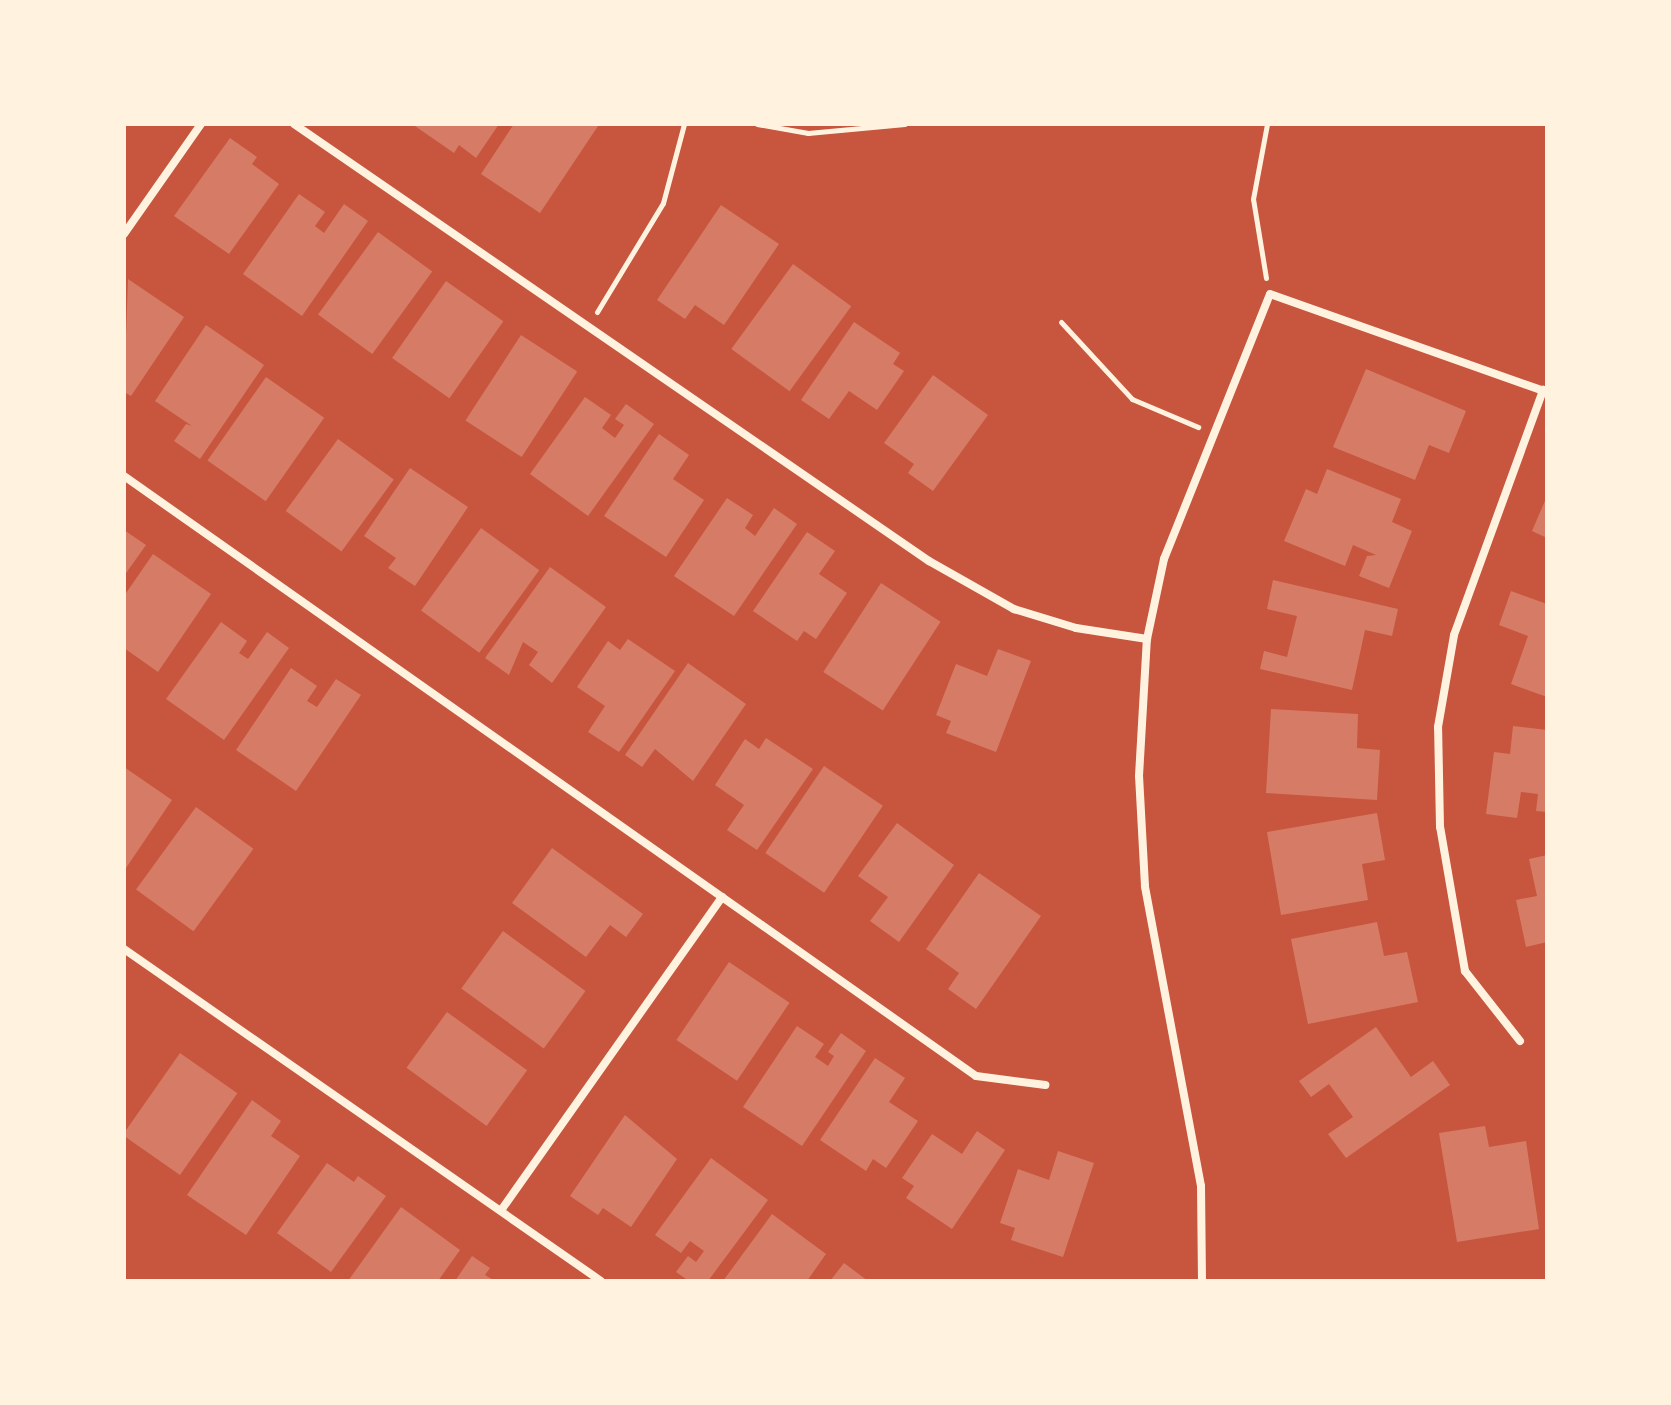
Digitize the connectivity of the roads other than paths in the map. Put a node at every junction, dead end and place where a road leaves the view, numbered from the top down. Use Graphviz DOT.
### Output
graph roads {
  1 [pos="201,124"];
  2 [pos="294,124"];
  3 [pos="124,234"];
  4 [pos="1545,391"];
  5 [pos="124,476"];
  6 [pos="1147,639"];
  7 [pos="722,897"];
  8 [pos="124,949"];
  9 [pos="1520,1041"];
  10 [pos="1045,1085"];
  11 [pos="502,1209"];
  12 [pos="601,1281"];
  13 [pos="1202,1281"];
  1 -- 3 [label="street"];
  2 -- 6 [label="street"];
  4 -- 6 [label="street"];
  4 -- 9 [label="street"];
  5 -- 7 [label="street"];
  6 -- 13 [label="street"];
  7 -- 10 [label="street"];
  7 -- 11 [label="street"];
  8 -- 11 [label="street"];
  11 -- 12 [label="street"];
}
